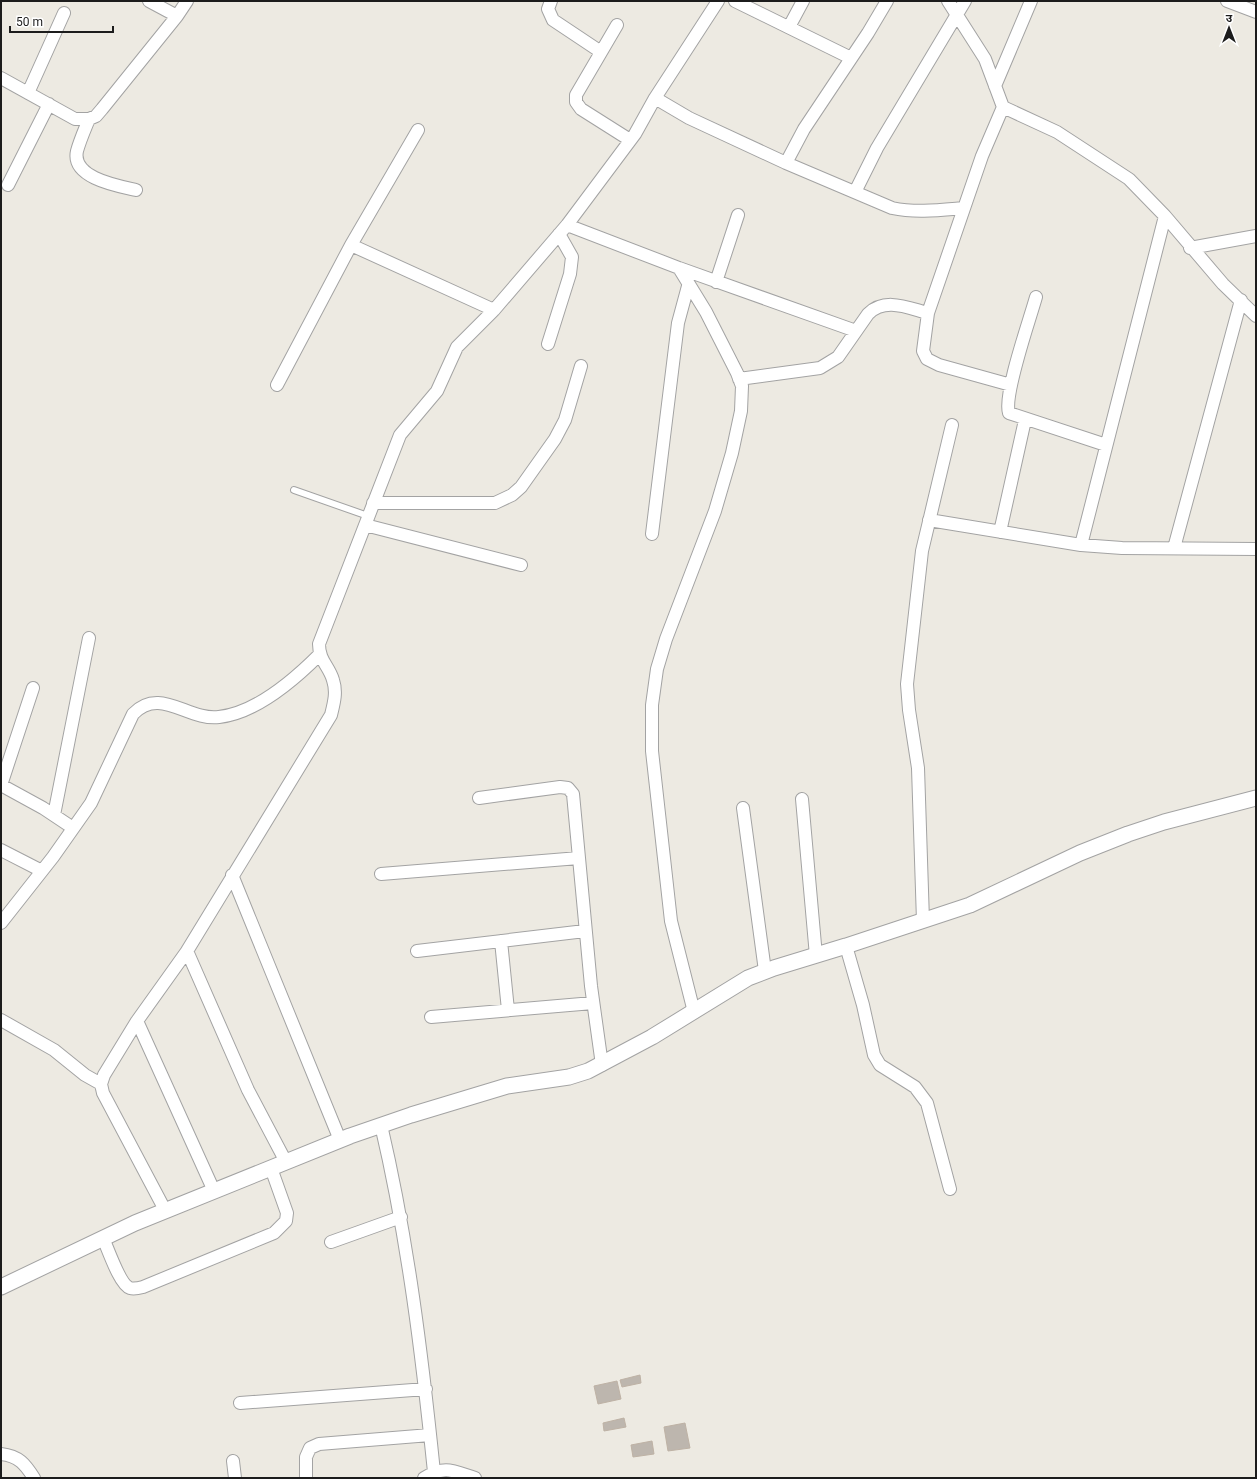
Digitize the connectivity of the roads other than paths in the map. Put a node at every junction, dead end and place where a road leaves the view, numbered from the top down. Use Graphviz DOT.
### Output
graph roads {
  1 [pos="149,1"];
  2 [pos="187,1"];
  3 [pos="551,1"];
  4 [pos="718,1"];
  5 [pos="735,1"];
  6 [pos="803,1"];
  7 [pos="887,1"];
  8 [pos="948,1"];
  9 [pos="965,1"];
  10 [pos="1031,1"];
  11 [pos="1227,1"];
  12 [pos="1256,12"];
  13 [pos="64,13"];
  14 [pos="177,16"];
  15 [pos="958,16"];
  16 [pos="617,25"];
  17 [pos="788,27"];
  18 [pos="601,52"];
  19 [pos="851,58"];
  20 [pos="1,78"];
  21 [pos="995,86"];
  22 [pos="28,93"];
  23 [pos="655,98"];
  24 [pos="49,104"];
  25 [pos="1003,107"];
  26 [pos="89,119"];
  27 [pos="418,130"];
  28 [pos="630,140"];
  29 [pos="786,162"];
  30 [pos="8,185"];
  31 [pos="136,190"];
  32 [pos="855,192"];
  33 [pos="964,208"];
  34 [pos="738,215"];
  35 [pos="1165,216"];
  36 [pos="563,230"];
  37 [pos="1256,236"];
  38 [pos="351,245"];
  39 [pos="1190,248"];
  40 [pos="679,268"];
  41 [pos="716,282"];
  42 [pos="688,286"];
  43 [pos="1036,297"];
  44 [pos="1241,300"];
  45 [pos="494,310"];
  46 [pos="928,312"];
  47 [pos="1256,316"];
  48 [pos="856,331"];
  49 [pos="548,344"];
  50 [pos="581,366"];
  51 [pos="739,379"];
  52 [pos="277,385"];
  53 [pos="1011,386"];
  54 [pos="1025,420"];
  55 [pos="952,425"];
  56 [pos="1106,445"];
  57 [pos="294,490"];
  58 [pos="373,503"];
  59 [pos="929,520"];
  60 [pos="366,521"];
  61 [pos="1000,532"];
  62 [pos="652,534"];
  63 [pos="1081,545"];
  64 [pos="1174,548"];
  65 [pos="1256,549"];
  66 [pos="521,566"];
  67 [pos="89,638"];
  68 [pos="319,655"];
  69 [pos="33,688"];
  70 [pos="1,785"];
  71 [pos="479,798"];
  72 [pos="1256,798"];
  73 [pos="802,799"];
  74 [pos="743,808"];
  75 [pos="54,815"];
  76 [pos="72,828"];
  77 [pos="1,850"];
  78 [pos="579,858"];
  79 [pos="42,871"];
  80 [pos="381,874"];
  81 [pos="232,875"];
  82 [pos="923,921"];
  83 [pos="1,923"];
  84 [pos="585,931"];
  85 [pos="501,941"];
  86 [pos="846,946"];
  87 [pos="187,951"];
  88 [pos="417,951"];
  89 [pos="816,956"];
  90 [pos="766,971"];
  91 [pos="593,1003"];
  92 [pos="508,1010"];
  93 [pos="694,1012"];
  94 [pos="431,1017"];
  95 [pos="1,1020"];
  96 [pos="137,1021"];
  97 [pos="602,1065"];
  98 [pos="102,1084"];
  99 [pos="381,1126"];
  100 [pos="340,1140"];
  101 [pos="286,1162"];
  102 [pos="271,1168"];
  103 [pos="950,1189"];
  104 [pos="214,1191"];
  105 [pos="166,1210"];
  106 [pos="401,1217"];
  107 [pos="103,1238"];
  108 [pos="331,1242"];
  109 [pos="1,1287"];
  110 [pos="426,1389"];
  111 [pos="240,1403"];
  112 [pos="430,1435"];
  113 [pos="1,1454"];
  114 [pos="233,1461"];
  115 [pos="429,1475"];
  116 [pos="34,1478"];
  117 [pos="235,1478"];
  118 [pos="306,1478"];
  119 [pos="475,1478"];
  1 -- 14 [label="street"];
  2 -- 14 [label="street"];
  3 -- 18 [label="street"];
  4 -- 23 [label="street"];
  5 -- 17 [label="street"];
  6 -- 17 [label="street"];
  7 -- 19 [label="street"];
  8 -- 15 [label="street"];
  9 -- 15 [label="street"];
  10 -- 21 [label="street"];
  11 -- 12 [label="street"];
  13 -- 22 [label="street"];
  14 -- 26 [label="street"];
  15 -- 21 [label="street"];
  15 -- 32 [label="street"];
  16 -- 18 [label="street"];
  17 -- 19 [label="street"];
  18 -- 28 [label="street"];
  19 -- 29 [label="street"];
  20 -- 22 [label="street"];
  21 -- 25 [label="street"];
  22 -- 24 [label="street"];
  23 -- 28 [label="street"];
  23 -- 29 [label="street"];
  24 -- 26 [label="street"];
  24 -- 30 [label="street"];
  25 -- 33 [label="street"];
  25 -- 35 [label="street"];
  26 -- 31 [label="street"];
  27 -- 38 [label="street"];
  28 -- 36 [label="street"];
  29 -- 32 [label="street"];
  32 -- 33 [label="street"];
  33 -- 46 [label="street"];
  34 -- 41 [label="street"];
  35 -- 39 [label="street"];
  35 -- 56 [label="street"];
  36 -- 40 [label="street"];
  36 -- 45 [label="street"];
  36 -- 49 [label="street"];
  37 -- 39 [label="street"];
  38 -- 45 [label="street"];
  38 -- 52 [label="street"];
  39 -- 44 [label="street"];
  40 -- 41 [label="street"];
  40 -- 42 [label="street"];
  41 -- 48 [label="street"];
  42 -- 51 [label="street"];
  42 -- 62 [label="street"];
  43 -- 53 [label="street"];
  44 -- 47 [label="street"];
  44 -- 64 [label="street"];
  45 -- 58 [label="street"];
  46 -- 48 [label="street"];
  46 -- 53 [label="street"];
  48 -- 51 [label="street"];
  50 -- 58 [label="street"];
  51 -- 93 [label="street"];
  53 -- 54 [label="street"];
  54 -- 56 [label="street"];
  54 -- 61 [label="street"];
  55 -- 59 [label="street"];
  56 -- 63 [label="street"];
  57 -- 60 [label="lane"];
  58 -- 60 [label="street"];
  59 -- 61 [label="street"];
  59 -- 82 [label="street"];
  60 -- 66 [label="street"];
  60 -- 68 [label="street"];
  61 -- 63 [label="street"];
  63 -- 64 [label="street"];
  64 -- 65 [label="street"];
  67 -- 75 [label="street"];
  68 -- 76 [label="street"];
  68 -- 81 [label="street"];
  69 -- 70 [label="street"];
  70 -- 75 [label="street"];
  71 -- 78 [label="street"];
  72 -- 82 [label="street"];
  73 -- 89 [label="street"];
  74 -- 90 [label="street"];
  75 -- 76 [label="street"];
  76 -- 79 [label="street"];
  77 -- 79 [label="street"];
  78 -- 80 [label="street"];
  78 -- 84 [label="street"];
  79 -- 83 [label="street"];
  81 -- 87 [label="street"];
  81 -- 100 [label="street"];
  82 -- 86 [label="street"];
  84 -- 85 [label="street"];
  84 -- 91 [label="street"];
  85 -- 88 [label="street"];
  85 -- 92 [label="street"];
  86 -- 89 [label="street"];
  86 -- 103 [label="street"];
  87 -- 96 [label="street"];
  87 -- 101 [label="street"];
  89 -- 90 [label="street"];
  90 -- 93 [label="street"];
  91 -- 92 [label="street"];
  91 -- 97 [label="street"];
  92 -- 94 [label="street"];
  93 -- 97 [label="street"];
  95 -- 98 [label="street"];
  96 -- 98 [label="street"];
  96 -- 104 [label="street"];
  97 -- 99 [label="street"];
  98 -- 105 [label="street"];
  99 -- 100 [label="street"];
  99 -- 106 [label="street"];
  100 -- 101 [label="street"];
  101 -- 102 [label="street"];
  102 -- 104 [label="street"];
  102 -- 107 [label="street"];
  104 -- 105 [label="street"];
  105 -- 107 [label="street"];
  106 -- 108 [label="street"];
  106 -- 110 [label="street"];
  107 -- 109 [label="street"];
  110 -- 111 [label="street"];
  110 -- 112 [label="street"];
  112 -- 115 [label="street"];
  112 -- 118 [label="street"];
  113 -- 116 [label="street"];
  114 -- 117 [label="street"];
  115 -- 119 [label="street"];
}
